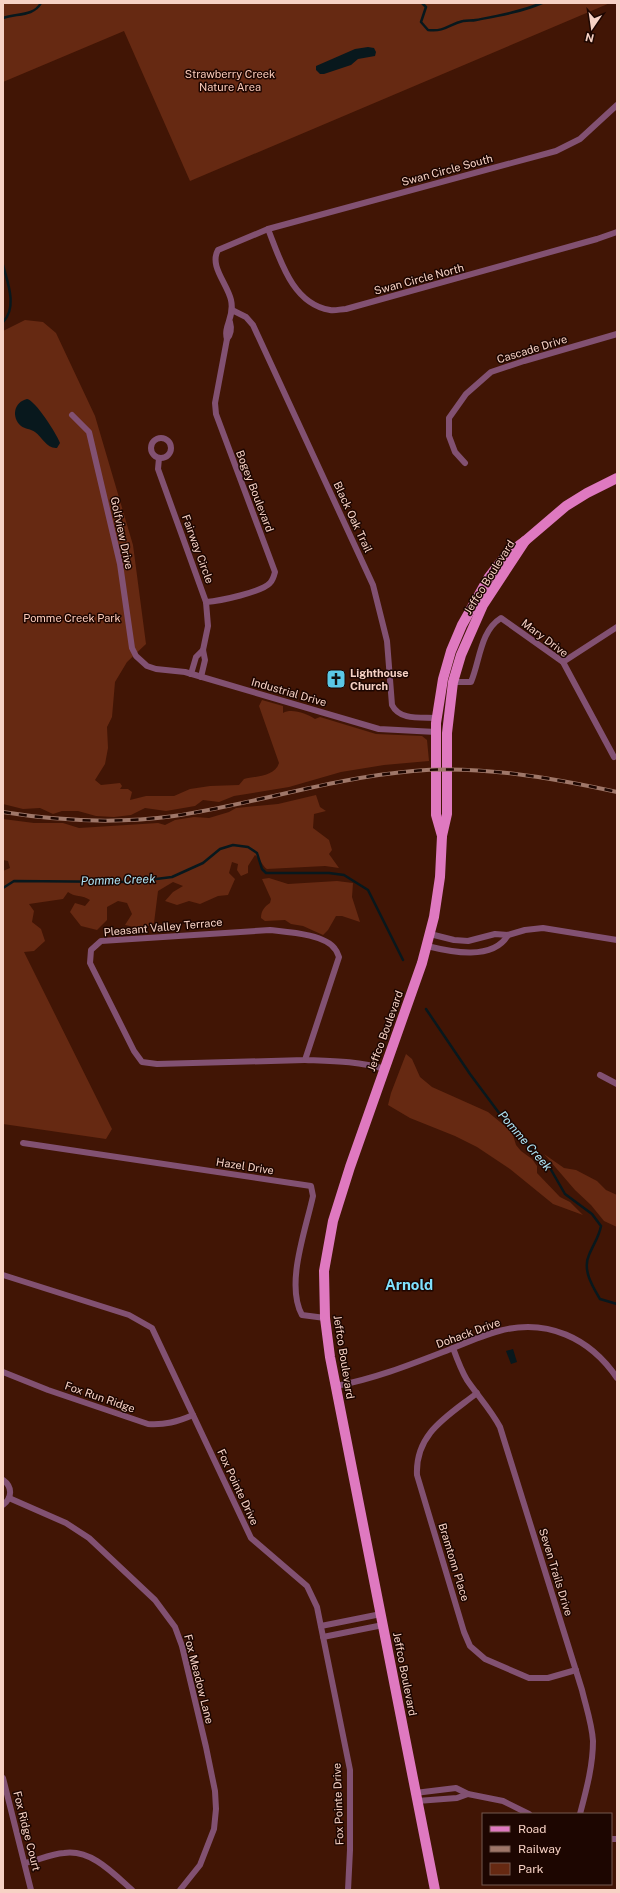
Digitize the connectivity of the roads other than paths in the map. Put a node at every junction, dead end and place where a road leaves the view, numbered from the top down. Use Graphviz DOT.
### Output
graph roads {
  1 [pos="617,105"];
  2 [pos="268,229"];
  3 [pos="617,232"];
  4 [pos="232,310"];
  5 [pos="617,334"];
  6 [pos="72,415"];
  7 [pos="159,458"];
  8 [pos="464,463"];
  9 [pos="617,478"];
  10 [pos="525,541"];
  11 [pos="206,602"];
  12 [pos="617,627"];
  13 [pos="203,650"];
  14 [pos="140,660"];
  15 [pos="195,660"];
  16 [pos="563,662"];
  17 [pos="204,663"];
  18 [pos="191,674"];
  19 [pos="201,677"];
  20 [pos="453,682"];
  21 [pos="437,718"];
  22 [pos="436,732"];
  23 [pos="614,757"];
  24 [pos="442,836"];
  25 [pos="430,934"];
  26 [pos="508,935"];
  27 [pos="617,940"];
  28 [pos="427,946"];
  29 [pos="305,1060"];
  30 [pos="385,1069"];
  31 [pos="600,1074"];
  32 [pos="617,1084"];
  33 [pos="23,1143"];
  34 [pos="3,1275"];
  35 [pos="325,1318"];
  36 [pos="453,1348"];
  37 [pos="3,1372"];
  38 [pos="617,1378"];
  39 [pos="336,1386"];
  40 [pos="477,1393"];
  41 [pos="193,1415"];
  42 [pos="3,1480"];
  43 [pos="9,1498"];
  44 [pos="3,1505"];
  45 [pos="381,1614"];
  46 [pos="383,1625"];
  47 [pos="321,1626"];
  48 [pos="323,1637"];
  49 [pos="576,1670"];
  50 [pos="3,1778"];
  51 [pos="468,1794"];
  52 [pos="416,1797"];
  53 [pos="527,1813"];
  54 [pos="580,1813"];
  55 [pos="25,1863"];
  56 [pos="31,1890"];
  57 [pos="132,1890"];
  58 [pos="180,1890"];
  59 [pos="348,1890"];
  60 [pos="435,1890"];
  1 -- 2 [label="street, Swan Circle South"];
  2 -- 3 [label="street, Swan Circle North"];
  2 -- 4 [label="street, Bogey Boulevard"];
  4 -- 11 [label="street, Bogey Boulevard"];
  4 -- 21 [label="street, Black Oak Trail"];
  5 -- 8 [label="street, Cascade Drive"];
  6 -- 14 [label="street, Golfview Drive"];
  7 -- 11 [label="street, Fairway Circle"];
  9 -- 10 [label="main road, Jeffco Boulevard"];
  10 -- 20 [label="main road, Jeffco Boulevard"];
  10 -- 21 [label="main road, Jeffco Boulevard"];
  11 -- 13 [label="street, Fairway Circle"];
  12 -- 16 [label="street"];
  13 -- 15 [label="street, Fairway Circle"];
  13 -- 17 [label="street, Fairway Circle"];
  14 -- 18 [label="street, Industrial Drive"];
  15 -- 17 [label="street"];
  15 -- 18 [label="street, Fairway Circle"];
  16 -- 20 [label="street, Mary Drive"];
  16 -- 23 [label="street, Mary Drive"];
  17 -- 19 [label="street, Fairway Circle"];
  18 -- 19 [label="street, Industrial Drive"];
  19 -- 22 [label="street, Industrial Drive"];
  20 -- 24 [label="main road, Jeffco Boulevard"];
  21 -- 22 [label="main road, Jeffco Boulevard"];
  22 -- 24 [label="main road, Jeffco Boulevard"];
  24 -- 25 [label="main road, Jeffco Boulevard"];
  25 -- 26 [label="street"];
  25 -- 28 [label="main road, Jeffco Boulevard"];
  26 -- 27 [label="street"];
  26 -- 28 [label="street"];
  28 -- 30 [label="main road, Jeffco Boulevard"];
  29 -- 29 [label="street, Pleasant Valley Terrace"];
  29 -- 30 [label="street, Pleasant Valley Terrace"];
  30 -- 35 [label="main road, Jeffco Boulevard"];
  31 -- 32 [label="street"];
  33 -- 35 [label="street, Hazel Drive"];
  34 -- 41 [label="street, Fox Pointe Drive"];
  35 -- 39 [label="main road, Jeffco Boulevard"];
  36 -- 38 [label="street, Dohack Drive"];
  36 -- 39 [label="street, Dohack Drive"];
  36 -- 40 [label="street, Seven Trails Drive"];
  37 -- 41 [label="street, Fox Run Ridge"];
  39 -- 45 [label="main road, Jeffco Boulevard"];
  40 -- 49 [label="street, Seven Trails Drive"];
  40 -- 49 [label="street, Bramtonn Place"];
  41 -- 47 [label="street, Fox Pointe Drive"];
  42 -- 43 [label="street"];
  43 -- 44 [label="street"];
  43 -- 58 [label="street, Fox Meadow Lane"];
  45 -- 46 [label="main road, Jeffco Boulevard"];
  45 -- 47 [label="street"];
  46 -- 48 [label="street"];
  46 -- 52 [label="main road, Jeffco Boulevard"];
  47 -- 48 [label="street, Fox Pointe Drive"];
  48 -- 59 [label="street, Fox Pointe Drive"];
  49 -- 54 [label="street, Seven Trails Drive"];
  50 -- 55 [label="street, Fox Ridge Court"];
  51 -- 52 [label="street"];
  51 -- 52 [label="street"];
  51 -- 53 [label="street"];
  52 -- 60 [label="main road, Jeffco Boulevard"];
  55 -- 56 [label="street, Fox Ridge Court"];
  55 -- 57 [label="street"];
}
